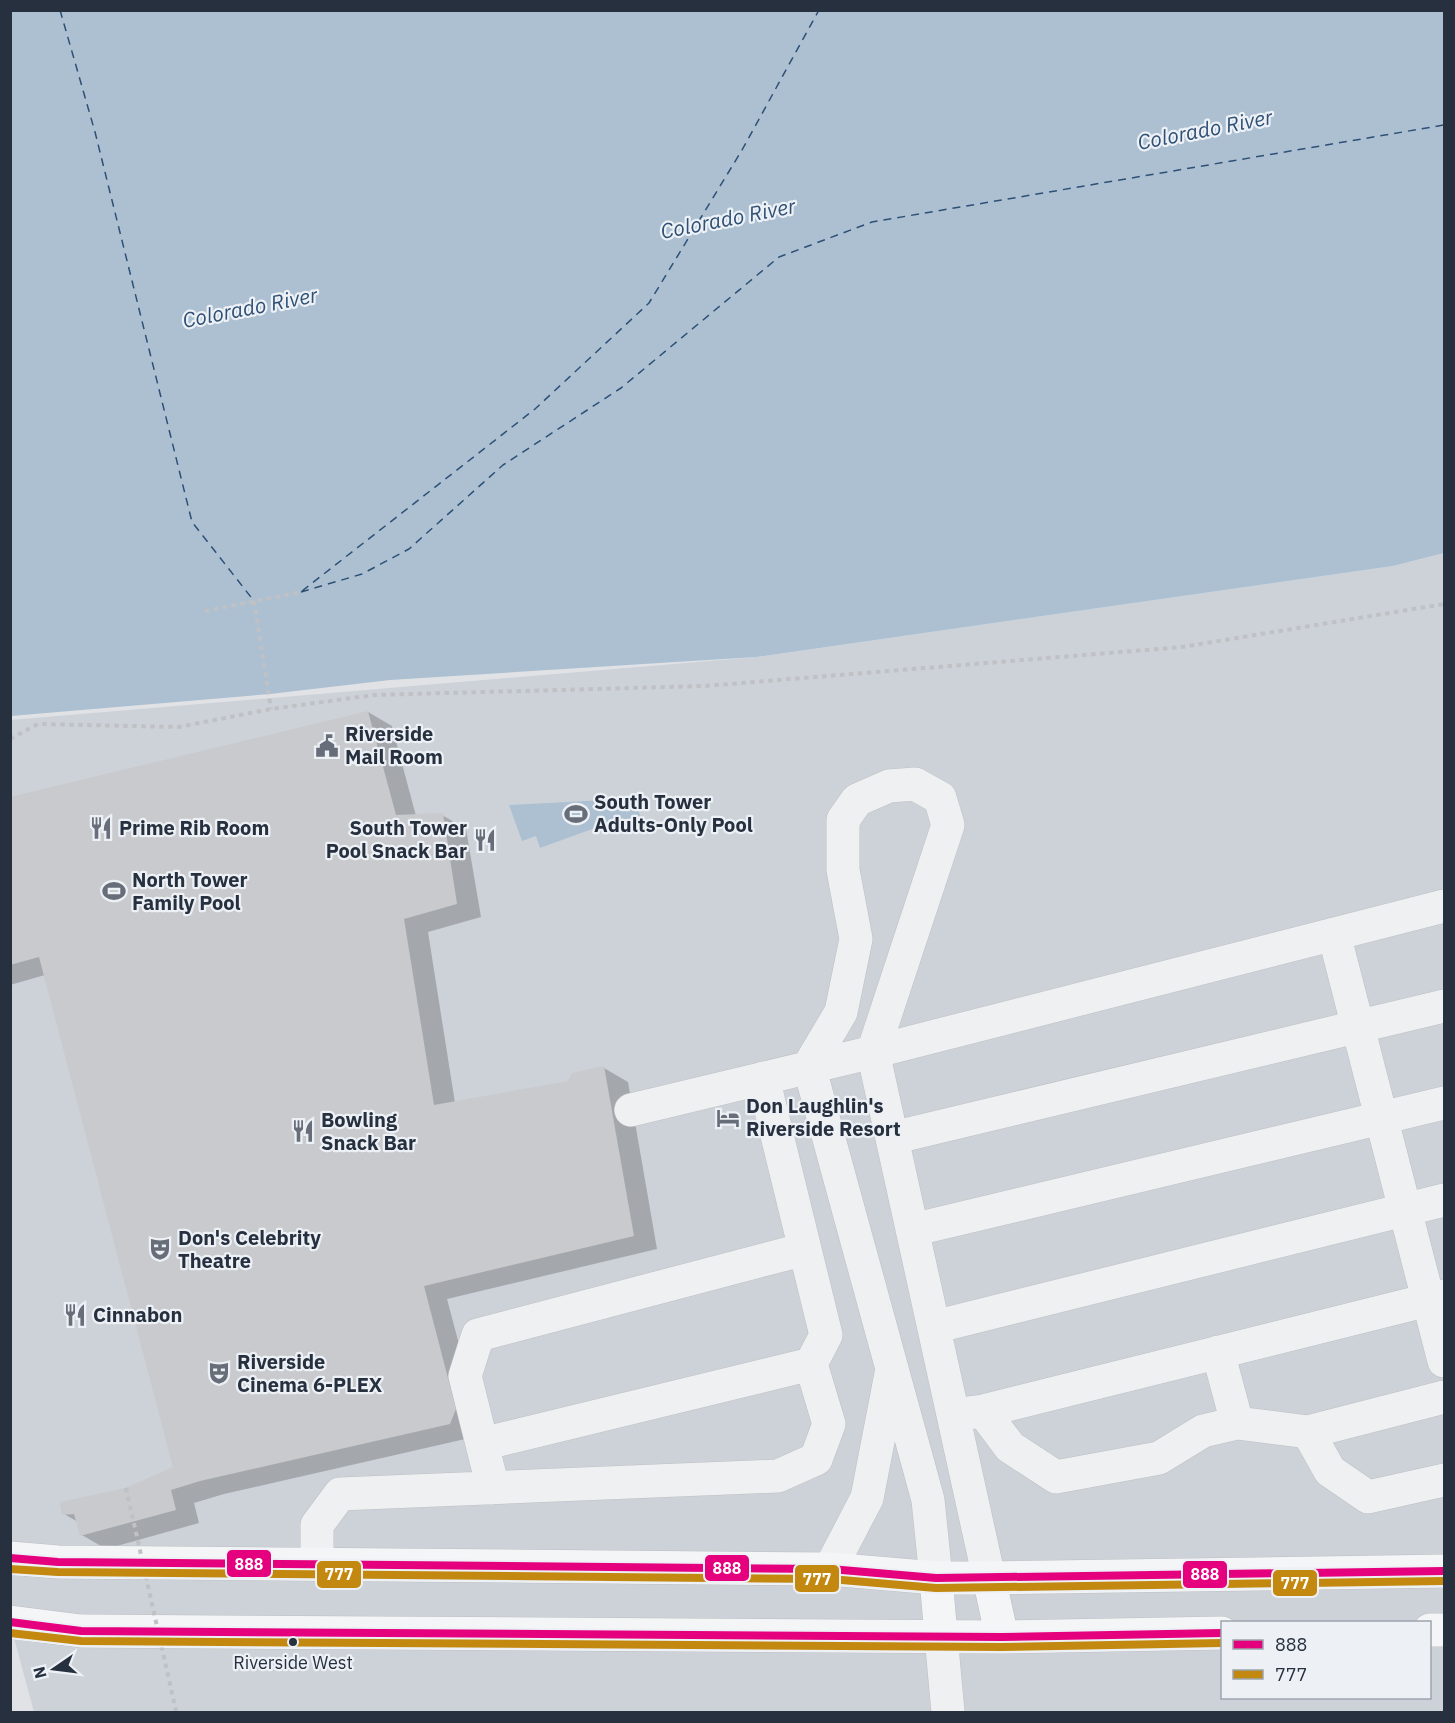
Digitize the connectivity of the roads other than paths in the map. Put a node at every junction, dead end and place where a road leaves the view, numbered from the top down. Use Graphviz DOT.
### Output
graph roads {
  1 [pos="1444,906"];
  2 [pos="1334,934"];
  3 [pos="1444,1006"];
  4 [pos="1359,1028"];
  5 [pos="873,1052"];
  6 [pos="810,1066"];
  7 [pos="763,1078"];
  8 [pos="1444,1103"];
  9 [pos="631,1110"];
  10 [pos="1382,1119"];
  11 [pos="892,1138"];
  12 [pos="1444,1200"];
  13 [pos="1405,1209"];
  14 [pos="912,1230"];
  15 [pos="805,1249"];
  16 [pos="1436,1298"];
  17 [pos="934,1327"];
  18 [pos="1218,1352"];
  19 [pos="1444,1361"];
  20 [pos="811,1364"];
  21 [pos="892,1372"];
  22 [pos="1444,1397"];
  23 [pos="968,1413"];
  24 [pos="1237,1424"];
  25 [pos="1308,1432"];
  26 [pos="482,1443"];
  27 [pos="1444,1480"];
  28 [pos="493,1488"];
  29 [pos="10,1558"];
  30 [pos="317,1564"];
  31 [pos="830,1569"];
  32 [pos="1444,1571"];
  33 [pos="936,1578"];
  34 [pos="989,1578"];
  35 [pos="10,1623"];
  36 [pos="1221,1633"];
  37 [pos="941,1636"];
  38 [pos="1002,1637"];
  39 [pos="948,1713"];
  1 -- 2 [label="lane"];
  2 -- 4 [label="lane"];
  2 -- 5 [label="lane"];
  3 -- 4 [label="lane"];
  4 -- 10 [label="lane"];
  4 -- 11 [label="lane"];
  5 -- 6 [label="lane"];
  5 -- 6 [label="lane"];
  5 -- 11 [label="lane"];
  6 -- 7 [label="lane"];
  6 -- 21 [label="lane"];
  7 -- 9 [label="lane"];
  7 -- 15 [label="lane"];
  8 -- 10 [label="lane"];
  10 -- 13 [label="lane"];
  10 -- 14 [label="lane"];
  11 -- 14 [label="lane"];
  12 -- 13 [label="lane"];
  13 -- 16 [label="lane"];
  13 -- 17 [label="lane"];
  14 -- 17 [label="lane"];
  15 -- 20 [label="lane"];
  15 -- 26 [label="lane"];
  16 -- 18 [label="lane"];
  16 -- 19 [label="lane"];
  17 -- 23 [label="lane"];
  18 -- 23 [label="lane"];
  18 -- 24 [label="lane"];
  20 -- 26 [label="lane"];
  20 -- 28 [label="lane"];
  21 -- 31 [label="lane"];
  21 -- 33 [label="lane"];
  22 -- 25 [label="lane"];
  23 -- 24 [label="lane"];
  23 -- 34 [label="lane"];
  24 -- 25 [label="lane"];
  25 -- 27 [label="lane"];
  26 -- 28 [label="lane"];
  28 -- 30 [label="lane"];
  29 -- 30 [label="main road"];
  30 -- 31 [label="main road"];
  31 -- 33 [label="main road"];
  32 -- 34 [label="main road"];
  33 -- 34 [label="main road"];
  33 -- 37 [label="main road"];
  34 -- 38 [label="main road"];
  35 -- 37 [label="main road"];
  36 -- 38 [label="main road"];
  37 -- 38 [label="main road"];
  37 -- 39 [label="lane"];
}
